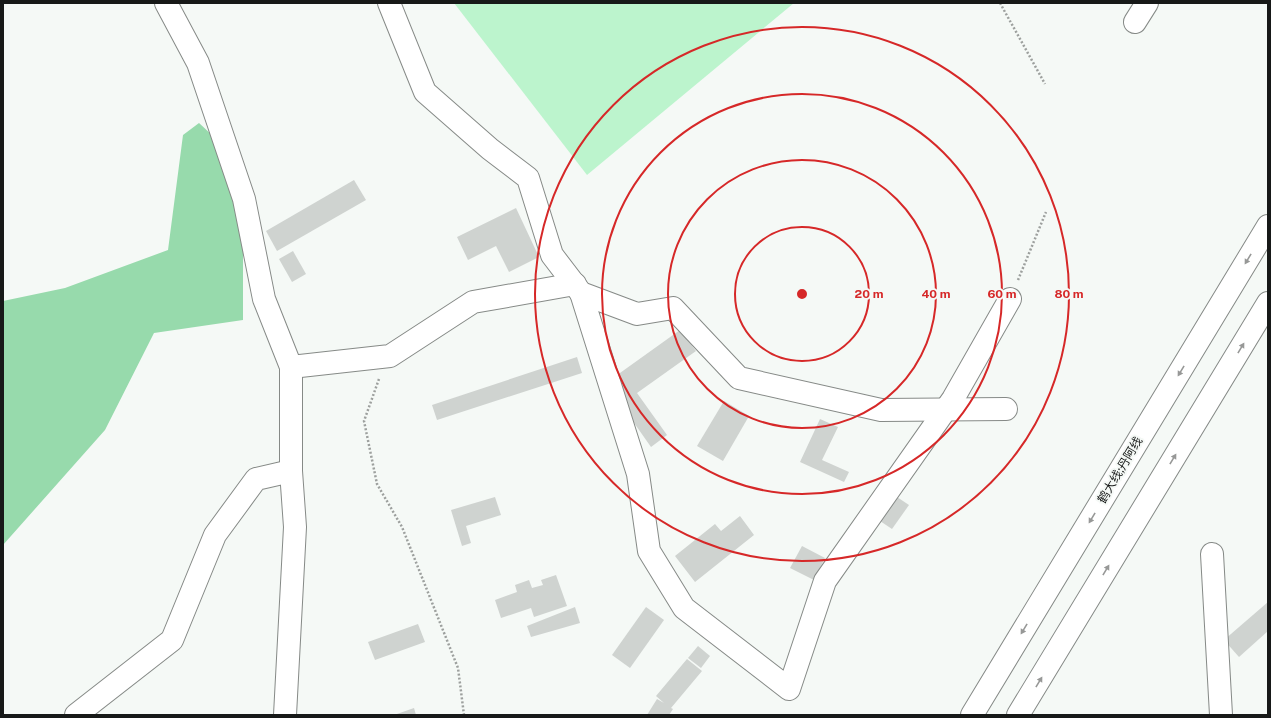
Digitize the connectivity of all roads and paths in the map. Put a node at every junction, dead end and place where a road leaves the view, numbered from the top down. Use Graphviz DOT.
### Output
graph roads {
  1 [pos="166,3"];
  2 [pos="389,3"];
  3 [pos="1000,3"];
  4 [pos="1147,3"];
  5 [pos="1135,22"];
  6 [pos="1045,84"];
  7 [pos="1046,212"];
  8 [pos="1268,226"];
  9 [pos="578,288"];
  10 [pos="1010,298"];
  11 [pos="1268,303"];
  12 [pos="390,356"];
  13 [pos="291,367"];
  14 [pos="1006,409"];
  15 [pos="946,410"];
  16 [pos="291,470"];
  17 [pos="1212,554"];
  18 [pos="76,715"];
  19 [pos="285,715"];
  20 [pos="464,715"];
  21 [pos="972,715"];
  22 [pos="1018,715"];
  23 [pos="1221,715"];
  1 -- 13 [label="main road"];
  2 -- 9 [label="main road"];
  3 -- 6 [label="path"];
  4 -- 5 [label="main road"];
  7 -- 10 [label="path"];
  8 -- 21 [label="main road, 鹤大线;丹阿线, one-way"];
  9 -- 12 [label="main road"];
  9 -- 15 [label="main road"];
  9 -- 15 [label="main road"];
  10 -- 15 [label="main road"];
  22 -- 11 [label="main road, one-way"];
  12 -- 13 [label="main road"];
  12 -- 20 [label="path"];
  13 -- 16 [label="main road"];
  14 -- 15 [label="main road"];
  16 -- 18 [label="main road"];
  16 -- 19 [label="main road"];
  17 -- 23 [label="main road"];
}
